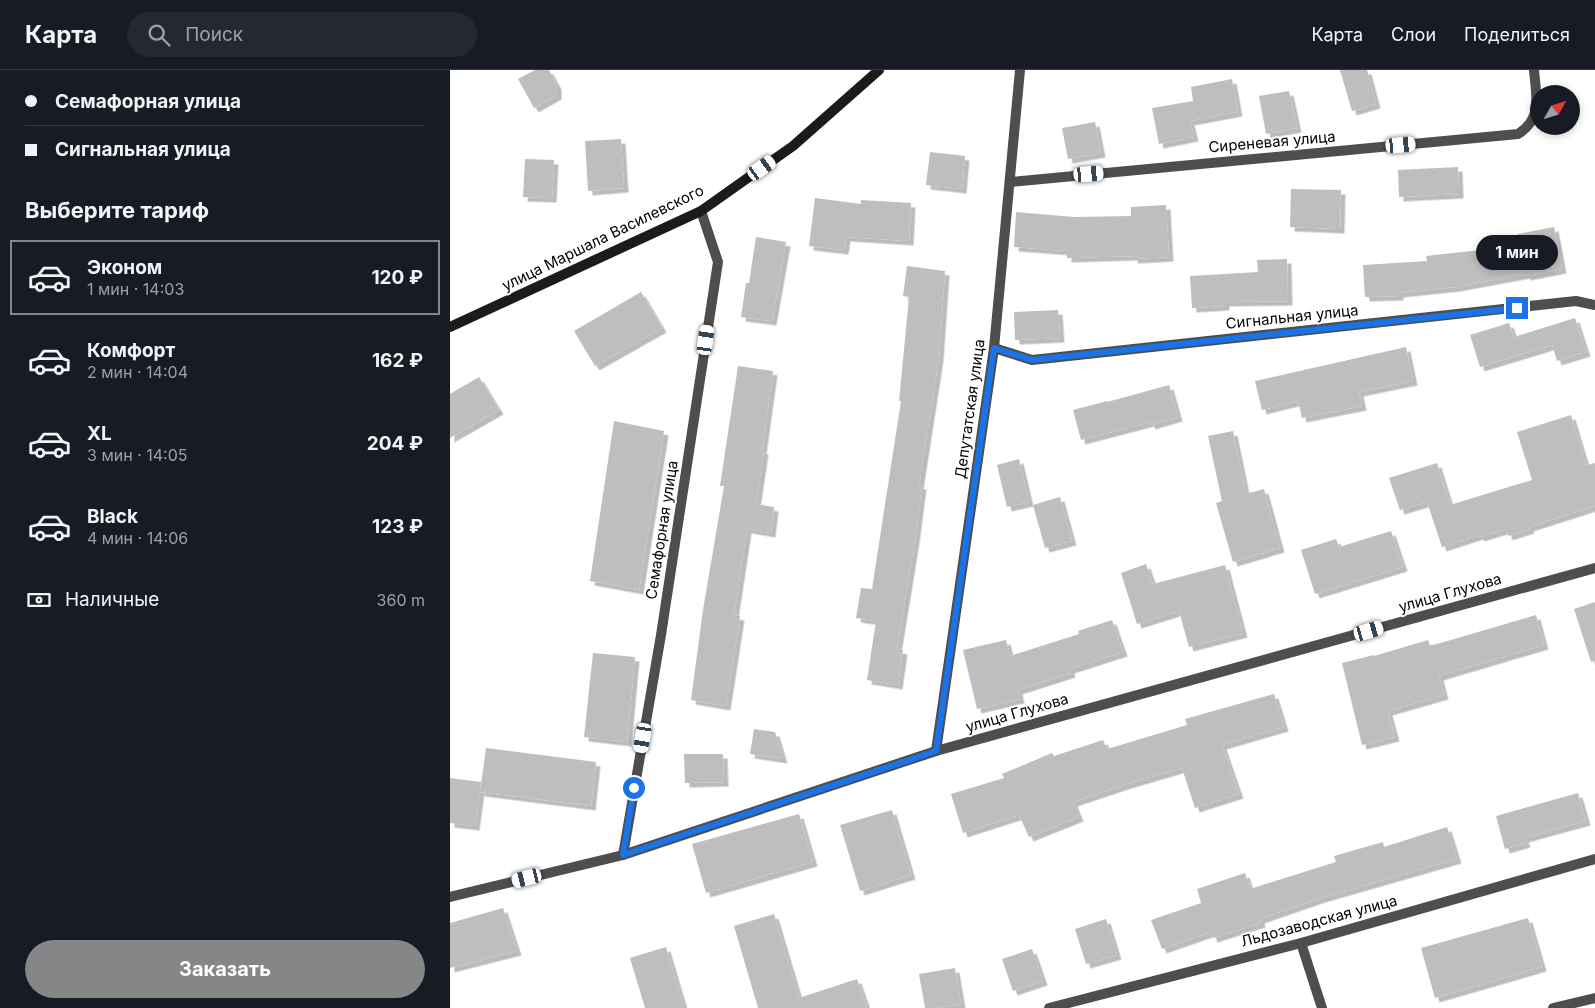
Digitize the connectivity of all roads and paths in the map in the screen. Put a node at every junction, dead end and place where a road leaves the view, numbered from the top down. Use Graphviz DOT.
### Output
graph roads {
  1 [pos="879,70"];
  2 [pos="1020,70"];
  3 [pos="1534,70"];
  4 [pos="1011,182"];
  5 [pos="701,211"];
  6 [pos="1595,305"];
  7 [pos="450,327"];
  8 [pos="994,348"];
  9 [pos="1595,568"];
  10 [pos="936,751"];
  11 [pos="623,855"];
  12 [pos="1595,860"];
  13 [pos="450,897"];
  14 [pos="1302,943"];
  15 [pos="1595,998"];
  16 [pos="1049,1008"];
  17 [pos="1322,1008"];
  18 [pos="1552,1008"];
  1 -- 5 [label="main road, улица Маршала Василевского"];
  2 -- 4 [label="street, Депутатская улица"];
  3 -- 4 [label="street, Сиреневая улица"];
  4 -- 8 [label="street, Депутатская улица"];
  5 -- 7 [label="main road, улица Маршала Василевского"];
  5 -- 11 [label="street, Семафорная улица"];
  6 -- 8 [label="street, Сигнальная улица"];
  8 -- 10 [label="street, Депутатская улица"];
  9 -- 10 [label="street, улица Глухова"];
  10 -- 11 [label="street, улица Глухова"];
  11 -- 13 [label="street, улица Глухова"];
  12 -- 14 [label="street, Льдозаводская улица"];
  14 -- 16 [label="street, Льдозаводская улица"];
  14 -- 17 [label="street"];
  15 -- 18 [label="street"];
}
